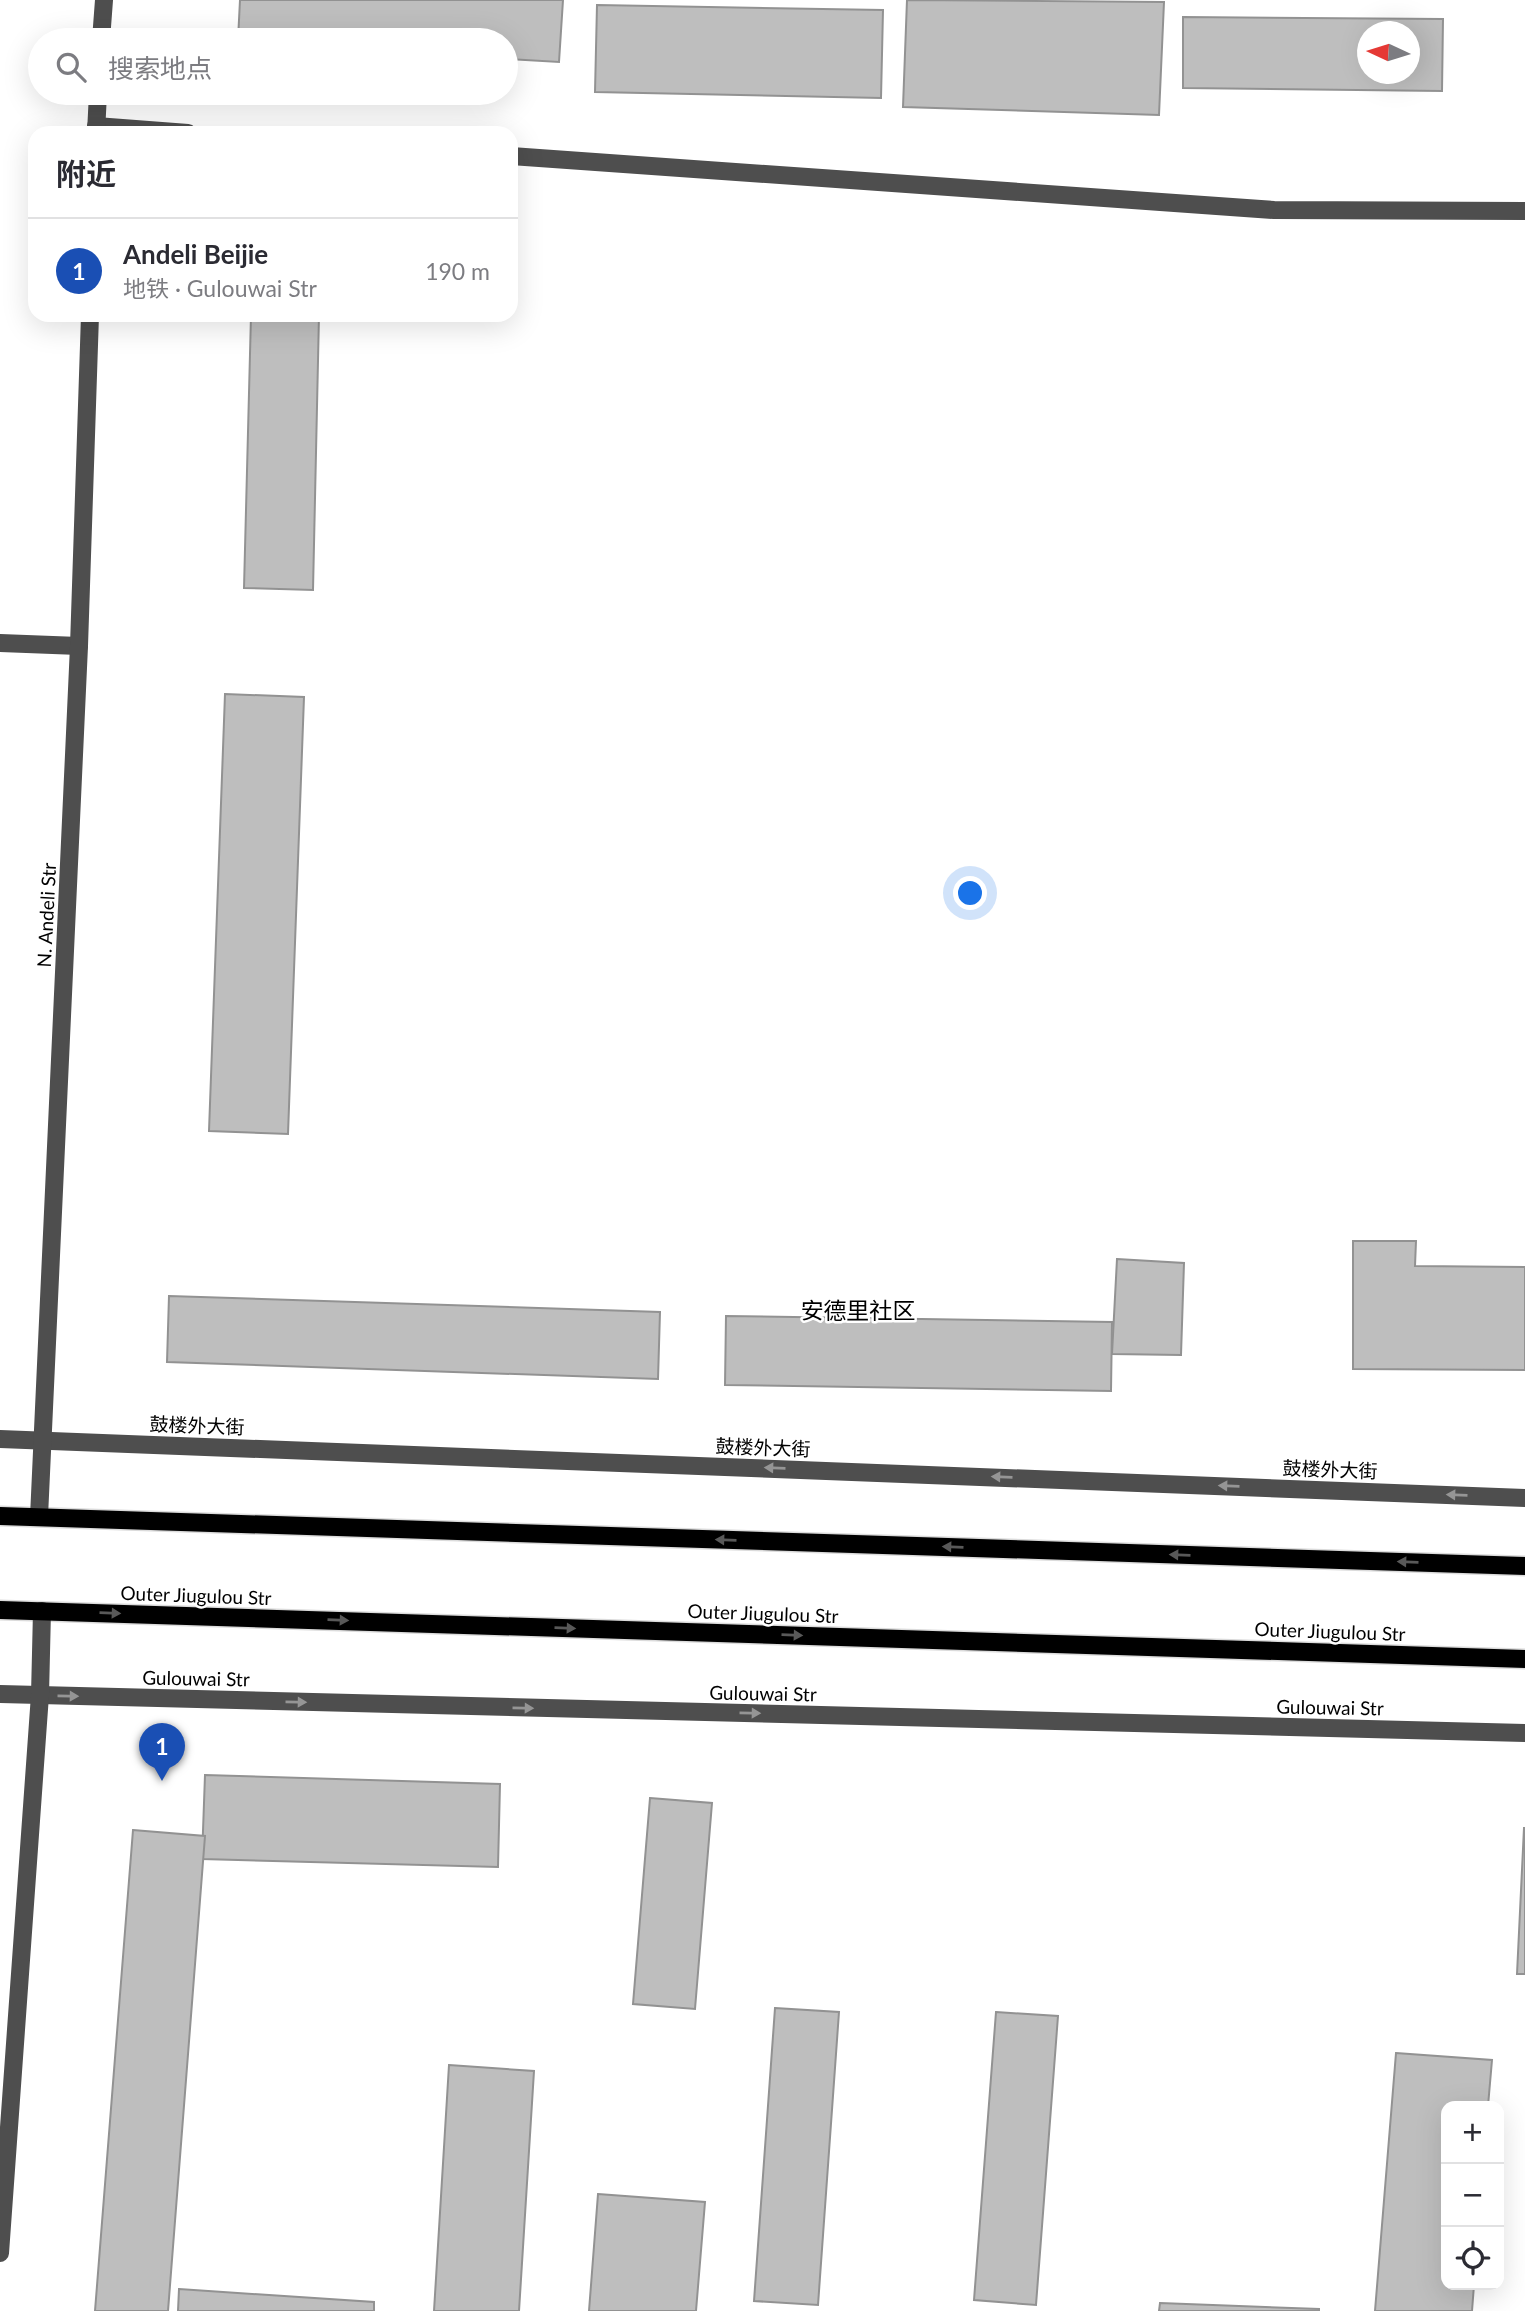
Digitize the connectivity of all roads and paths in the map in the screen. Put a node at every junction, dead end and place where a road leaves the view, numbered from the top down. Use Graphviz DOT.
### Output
graph roads {
  1 [pos="104,0"];
  2 [pos="102,28"];
  3 [pos="97,105"];
  4 [pos="96,126"];
  5 [pos="518,156"];
  6 [pos="1525,211"];
  7 [pos="90,322"];
  8 [pos="0,643"];
  9 [pos="79,646"];
  10 [pos="0,1438"];
  11 [pos="43,1440"];
  12 [pos="1525,1497"];
  13 [pos="0,1516"];
  14 [pos="39,1517"];
  15 [pos="1525,1566"];
  16 [pos="0,1610"];
  17 [pos="42,1611"];
  18 [pos="1525,1659"];
  19 [pos="0,1694"];
  20 [pos="40,1695"];
  21 [pos="1525,1733"];
  22 [pos="0,2253"];
  1 -- 2 [label="street"];
  3 -- 4 [label="street"];
  5 -- 6 [label="street"];
  7 -- 9 [label="street, N. Andeli Str"];
  8 -- 9 [label="street"];
  9 -- 11 [label="street, N. Andeli Str"];
  10 -- 11 [label="street, 鼓楼外大街"];
  12 -- 11 [label="street, 鼓楼外大街, one-way"];
  11 -- 14 [label="street, N. Andeli Str"];
  13 -- 14 [label="main road"];
  15 -- 14 [label="main road, one-way"];
  16 -- 17 [label="main road, Outer Jiugulou Str"];
  17 -- 18 [label="main road, Outer Jiugulou Str, one-way"];
  17 -- 20 [label="street"];
  19 -- 20 [label="street, Gulouwai Str"];
  20 -- 21 [label="street, Gulouwai Str, one-way"];
  20 -- 22 [label="street"];
}
